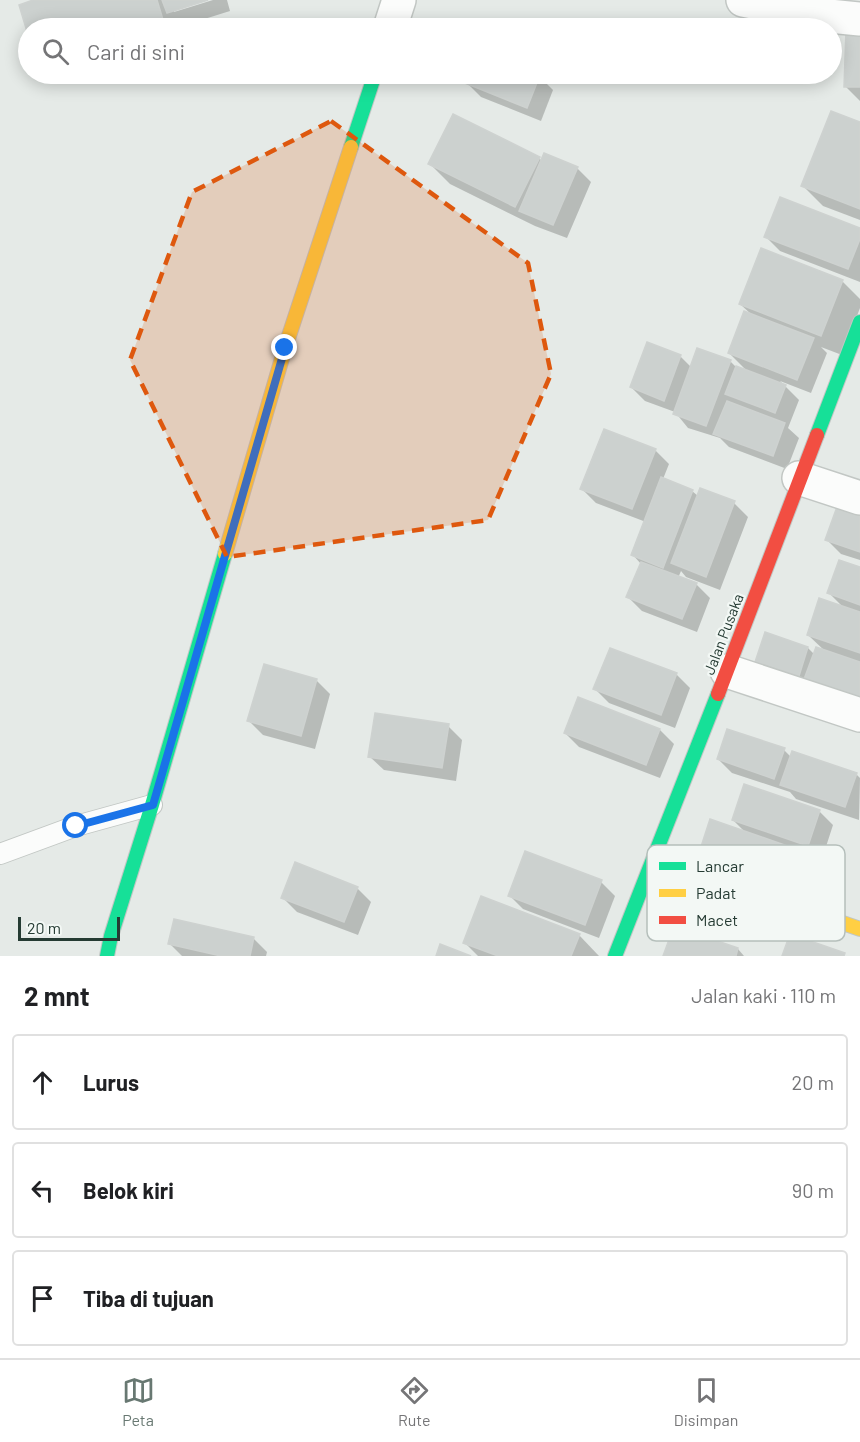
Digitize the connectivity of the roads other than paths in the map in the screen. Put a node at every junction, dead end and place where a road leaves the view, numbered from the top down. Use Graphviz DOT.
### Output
graph roads {
  1 [pos="399,0"];
  2 [pos="743,0"];
  3 [pos="393,18"];
  4 [pos="860,19"];
  5 [pos="372,84"];
  6 [pos="860,322"];
  7 [pos="799,478"];
  8 [pos="860,498"];
  9 [pos="727,671"];
  10 [pos="860,715"];
  11 [pos="153,805"];
  12 [pos="659,845"];
  13 [pos="0,854"];
  14 [pos="647,876"];
  15 [pos="845,924"];
  16 [pos="860,929"];
  17 [pos="107,956"];
  18 [pos="615,956"];
  1 -- 3 [label="street"];
  2 -- 4 [label="street"];
  5 -- 11 [label="street"];
  6 -- 7 [label="street, Jalan Pusaka"];
  7 -- 8 [label="street"];
  7 -- 9 [label="street, Jalan Pusaka"];
  9 -- 10 [label="street"];
  9 -- 12 [label="street, Jalan Pusaka"];
  11 -- 13 [label="lane"];
  11 -- 17 [label="street"];
  14 -- 18 [label="street, Jalan Pusaka"];
  15 -- 16 [label="street"];
}
